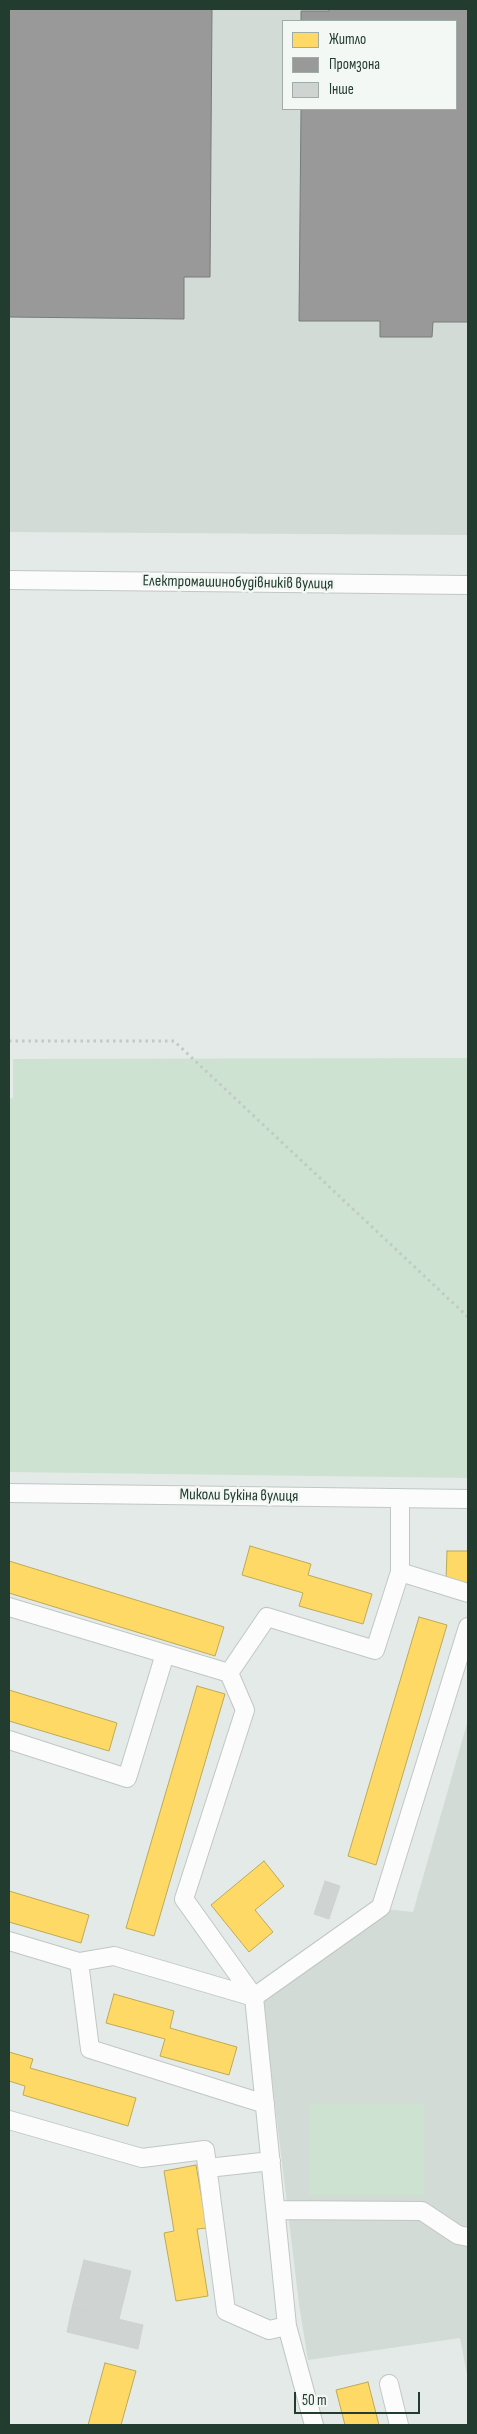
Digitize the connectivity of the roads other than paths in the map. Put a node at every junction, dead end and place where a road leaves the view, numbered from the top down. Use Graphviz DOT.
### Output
graph roads {
  1 [pos="9,580"];
  2 [pos="468,586"];
  3 [pos="9,1493"];
  4 [pos="400,1498"];
  5 [pos="468,1499"];
  6 [pos="400,1572"];
  7 [pos="468,1593"];
  8 [pos="9,1607"];
  9 [pos="468,1626"];
  10 [pos="166,1654"];
  11 [pos="229,1674"];
  12 [pos="9,1740"];
  13 [pos="9,1941"];
  14 [pos="79,1962"];
  15 [pos="254,1998"];
  16 [pos="265,2104"];
  17 [pos="9,2120"];
  18 [pos="271,2161"];
  19 [pos="208,2168"];
  20 [pos="276,2210"];
  21 [pos="468,2237"];
  22 [pos="287,2326"];
  23 [pos="389,2384"];
  24 [pos="314,2425"];
  25 [pos="399,2425"];
  1 -- 2 [label="street, Електромашинобудівників вулиця"];
  3 -- 4 [label="street, Миколи Букіна вулиця"];
  4 -- 5 [label="street, Миколи Букіна вулиця"];
  4 -- 6 [label="street"];
  6 -- 7 [label="street"];
  6 -- 11 [label="street"];
  8 -- 10 [label="street"];
  9 -- 15 [label="street"];
  10 -- 11 [label="street"];
  10 -- 12 [label="street"];
  11 -- 15 [label="street"];
  13 -- 14 [label="street"];
  14 -- 15 [label="street"];
  14 -- 16 [label="street"];
  15 -- 16 [label="street"];
  16 -- 18 [label="street"];
  17 -- 19 [label="street"];
  18 -- 19 [label="street"];
  18 -- 20 [label="street"];
  19 -- 22 [label="street"];
  20 -- 21 [label="street"];
  20 -- 22 [label="street"];
  22 -- 24 [label="street"];
  23 -- 25 [label="street"];
}
